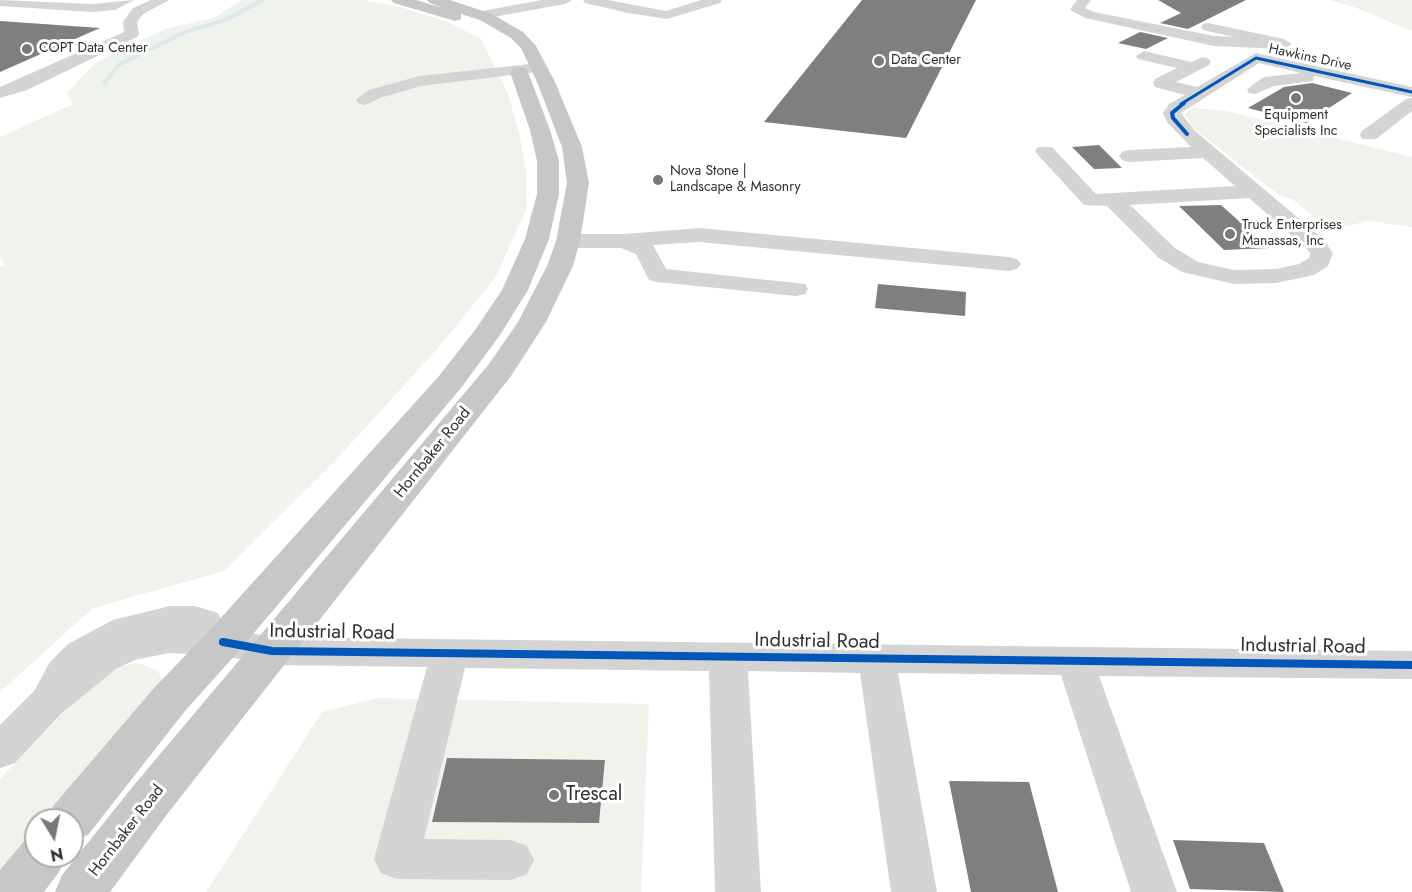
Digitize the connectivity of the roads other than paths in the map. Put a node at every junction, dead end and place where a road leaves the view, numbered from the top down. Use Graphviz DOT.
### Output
graph roads {
  1 [pos="127,0"];
  2 [pos="162,0"];
  3 [pos="399,0"];
  4 [pos="435,0"];
  5 [pos="565,0"];
  6 [pos="590,0"];
  7 [pos="715,0"];
  8 [pos="1084,0"];
  9 [pos="0,2"];
  10 [pos="482,15"];
  11 [pos="667,15"];
  12 [pos="639,26"];
  13 [pos="1208,27"];
  14 [pos="1289,41"];
  15 [pos="1144,56"];
  16 [pos="1256,58"];
  17 [pos="529,69"];
  18 [pos="1317,72"];
  19 [pos="1255,89"];
  20 [pos="1412,92"];
  21 [pos="0,93"];
  22 [pos="1197,93"];
  23 [pos="365,100"];
  24 [pos="1412,103"];
  25 [pos="1369,135"];
  26 [pos="1045,151"];
  27 [pos="1209,152"];
  28 [pos="1129,156"];
  29 [pos="1255,191"];
  30 [pos="1112,199"];
  31 [pos="568,241"];
  32 [pos="633,244"];
  33 [pos="1009,264"];
  34 [pos="982,280"];
  35 [pos="796,289"];
  36 [pos="214,638"];
  37 [pos="272,651"];
  38 [pos="450,652"];
  39 [pos="728,657"];
  40 [pos="877,659"];
  41 [pos="1075,661"];
  42 [pos="1412,665"];
  43 [pos="0,751"];
  44 [pos="81,808"];
  45 [pos="511,860"];
  46 [pos="33,868"];
  47 [pos="14,892"];
  48 [pos="80,892"];
  49 [pos="738,892"];
  50 [pos="914,892"];
  51 [pos="1154,892"];
  1 -- 9 [label="street"];
  2 -- 21 [label="street"];
  3 -- 17 [label="main road, Hornbaker Road"];
  4 -- 10 [label="main road, Hornbaker Road"];
  5 -- 10 [label="street"];
  6 -- 11 [label="street"];
  7 -- 11 [label="street"];
  8 -- 14 [label="street"];
  10 -- 17 [label="main road, Hornbaker Road"];
  11 -- 12 [label="street"];
  13 -- 14 [label="street"];
  14 -- 16 [label="street"];
  15 -- 22 [label="street"];
  16 -- 18 [label="street, Hawkins Drive"];
  16 -- 22 [label="street, Hawkins Drive"];
  17 -- 23 [label="street"];
  17 -- 31 [label="main road, Hornbaker Road"];
  17 -- 36 [label="main road, Hornbaker Road"];
  18 -- 19 [label="street"];
  18 -- 20 [label="street, Hawkins Drive"];
  22 -- 27 [label="street, Hawkins Drive"];
  24 -- 25 [label="street"];
  26 -- 30 [label="street"];
  27 -- 28 [label="street"];
  27 -- 29 [label="street"];
  29 -- 30 [label="street"];
  29 -- 30 [label="street"];
  31 -- 32 [label="street"];
  31 -- 37 [label="main road, Hornbaker Road"];
  32 -- 33 [label="street"];
  32 -- 34 [label="street"];
  32 -- 35 [label="street"];
  36 -- 37 [label="street, Industrial Road"];
  36 -- 43 [label="street"];
  36 -- 44 [label="main road, Hornbaker Road"];
  37 -- 38 [label="street, Industrial Road"];
  37 -- 48 [label="main road, Hornbaker Road"];
  38 -- 39 [label="street, Industrial Road"];
  38 -- 45 [label="street"];
  39 -- 40 [label="street, Industrial Road"];
  39 -- 49 [label="street"];
  40 -- 41 [label="street, Industrial Road"];
  40 -- 50 [label="street"];
  41 -- 42 [label="street, Industrial Road"];
  41 -- 51 [label="street"];
  46 -- 47 [label="main road"];
}
